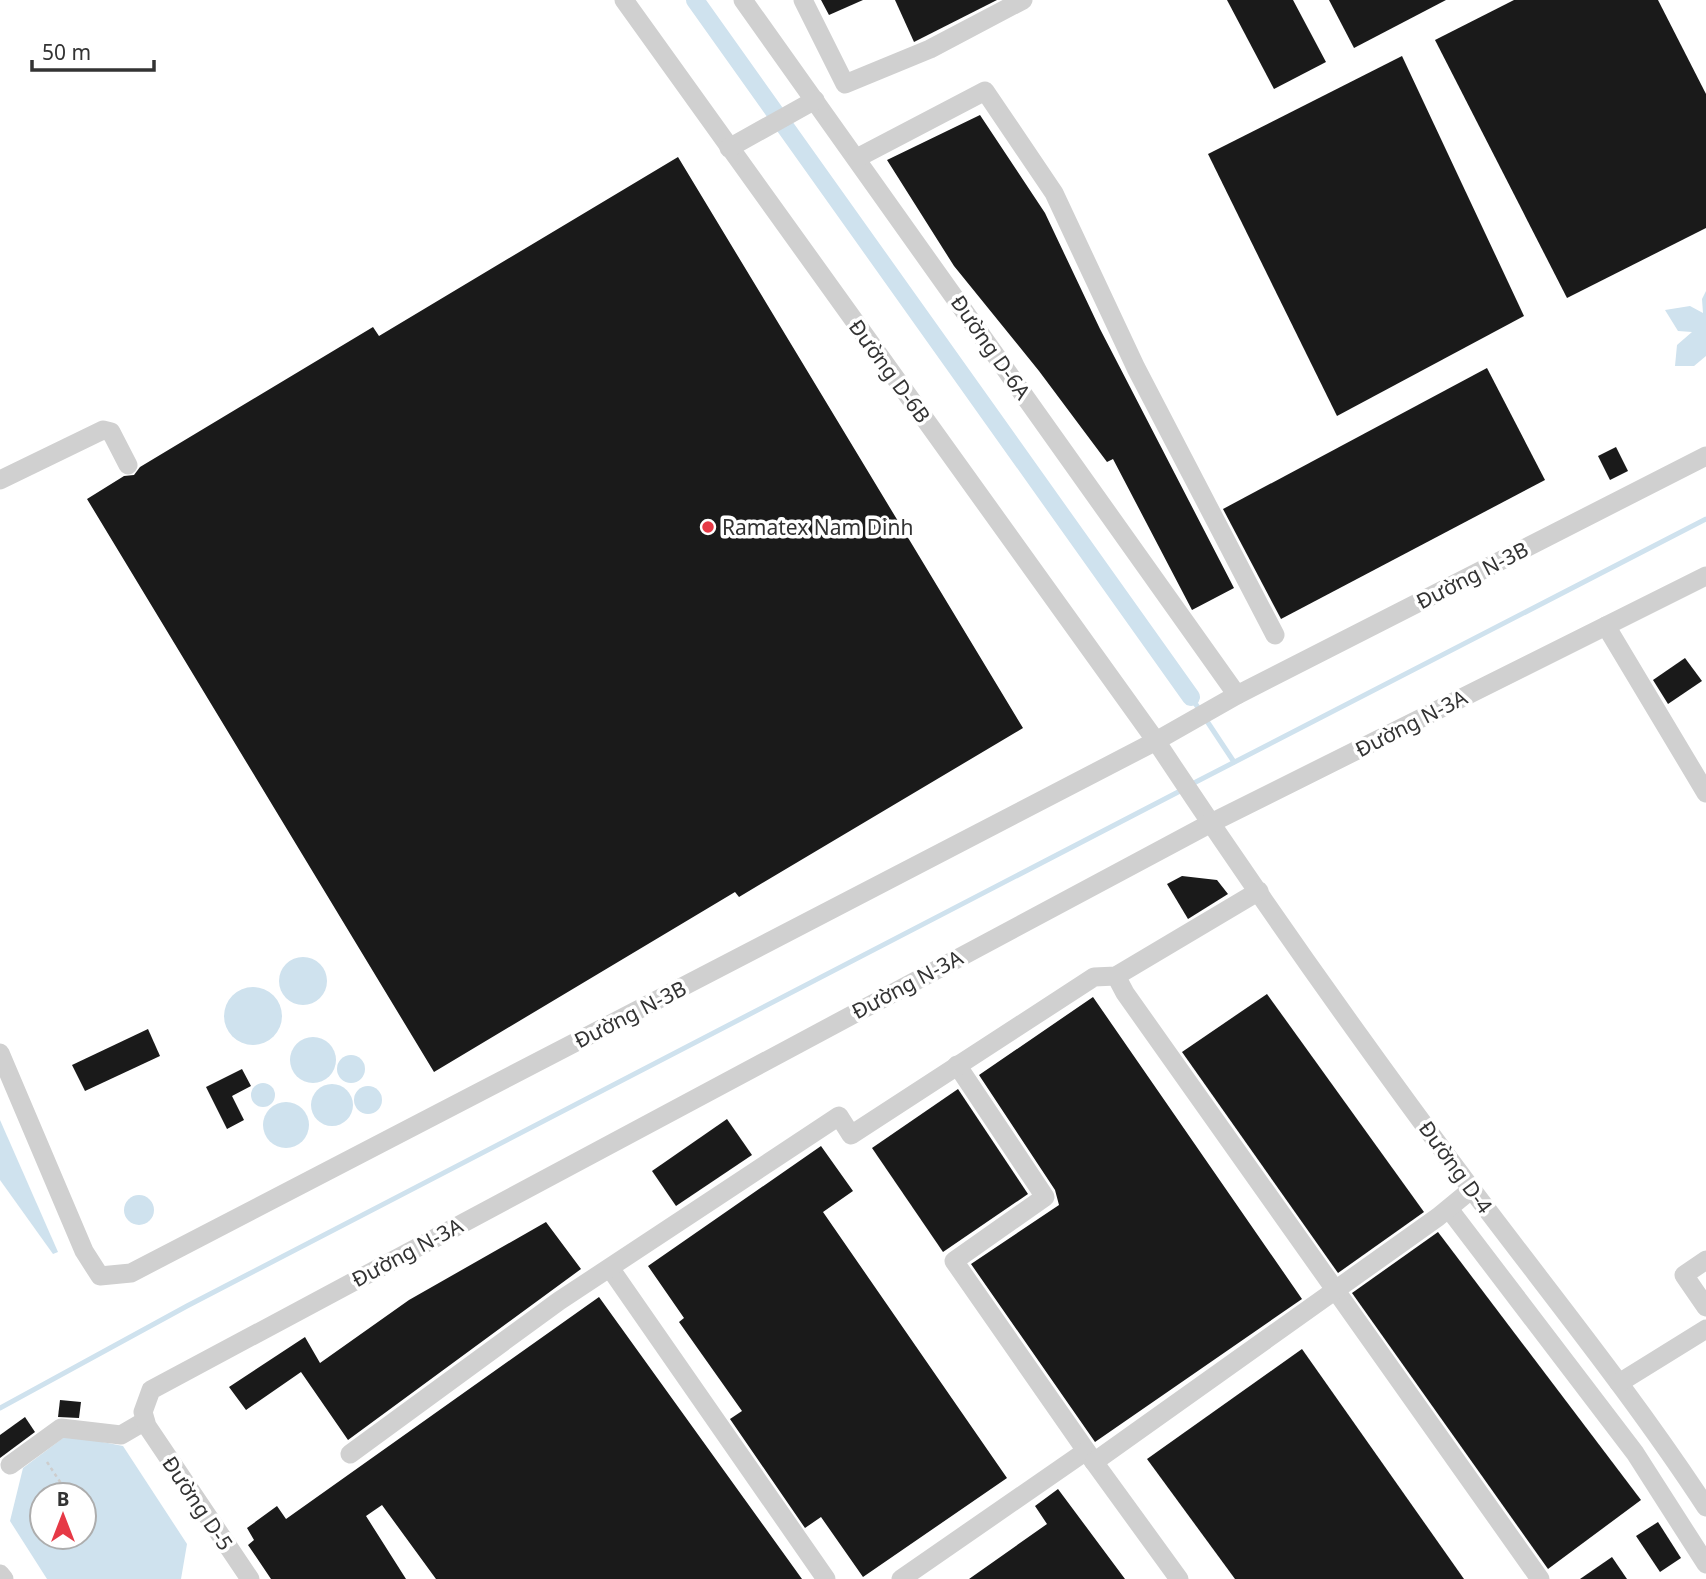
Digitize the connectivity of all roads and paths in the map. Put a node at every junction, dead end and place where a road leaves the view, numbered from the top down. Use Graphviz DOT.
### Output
graph roads {
  1 [pos="624,0"];
  2 [pos="743,0"];
  3 [pos="803,0"];
  4 [pos="1023,0"];
  5 [pos="815,100"];
  6 [pos="729,148"];
  7 [pos="857,159"];
  8 [pos="1706,456"];
  9 [pos="128,465"];
  10 [pos="0,480"];
  11 [pos="1706,576"];
  12 [pos="1606,626"];
  13 [pos="1275,635"];
  14 [pos="1237,695"];
  15 [pos="1156,741"];
  16 [pos="1176,771"];
  17 [pos="1706,793"];
  18 [pos="1211,823"];
  19 [pos="1259,891"];
  20 [pos="1116,976"];
  21 [pos="0,1053"];
  22 [pos="957,1065"];
  23 [pos="1472,1189"];
  24 [pos="1449,1209"];
  25 [pos="1706,1260"];
  26 [pos="610,1268"];
  27 [pos="1335,1290"];
  28 [pos="1706,1307"];
  29 [pos="1706,1329"];
  30 [pos="1619,1383"];
  31 [pos="146,1423"];
  32 [pos="41,1452"];
  33 [pos="350,1454"];
  34 [pos="1090,1457"];
  35 [pos="10,1465"];
  36 [pos="60,1481"];
  37 [pos="1706,1507"];
  38 [pos="1706,1564"];
  39 [pos="0,1574"];
  40 [pos="247,1578"];
  41 [pos="4,1579"];
  42 [pos="825,1579"];
  43 [pos="901,1579"];
  44 [pos="1179,1579"];
  45 [pos="1540,1579"];
  1 -- 6 [label="street, Đường D-6B"];
  2 -- 5 [label="street, Đường D-6A"];
  3 -- 4 [label="street"];
  5 -- 6 [label="street"];
  5 -- 7 [label="street, Đường D-6A"];
  6 -- 15 [label="street, Đường D-6B"];
  7 -- 13 [label="street"];
  7 -- 14 [label="street, Đường D-6A"];
  8 -- 14 [label="street, Đường N-3B"];
  9 -- 10 [label="street"];
  11 -- 12 [label="street, Đường N-3A"];
  12 -- 17 [label="street"];
  12 -- 18 [label="street, Đường N-3A"];
  14 -- 15 [label="street, Đường N-3B"];
  15 -- 16 [label="street, Đường D-6B"];
  15 -- 21 [label="street, Đường N-3B"];
  16 -- 18 [label="street, Đường D-4"];
  18 -- 19 [label="street, Đường D-4"];
  18 -- 31 [label="street, Đường N-3A"];
  19 -- 20 [label="street"];
  19 -- 23 [label="street, Đường D-4"];
  20 -- 22 [label="street"];
  20 -- 27 [label="street"];
  22 -- 26 [label="street"];
  22 -- 34 [label="street"];
  23 -- 24 [label="street"];
  23 -- 30 [label="street, Đường D-4"];
  24 -- 27 [label="street"];
  24 -- 38 [label="street"];
  25 -- 28 [label="street"];
  26 -- 33 [label="street"];
  26 -- 42 [label="street"];
  27 -- 34 [label="street"];
  27 -- 45 [label="street"];
  29 -- 30 [label="street"];
  30 -- 37 [label="street, Đường D-4"];
  31 -- 35 [label="street"];
  31 -- 40 [label="street, Đường D-5"];
  32 -- 36 [label="path"];
  34 -- 43 [label="street"];
  34 -- 44 [label="street"];
  39 -- 41 [label="street"];
}
